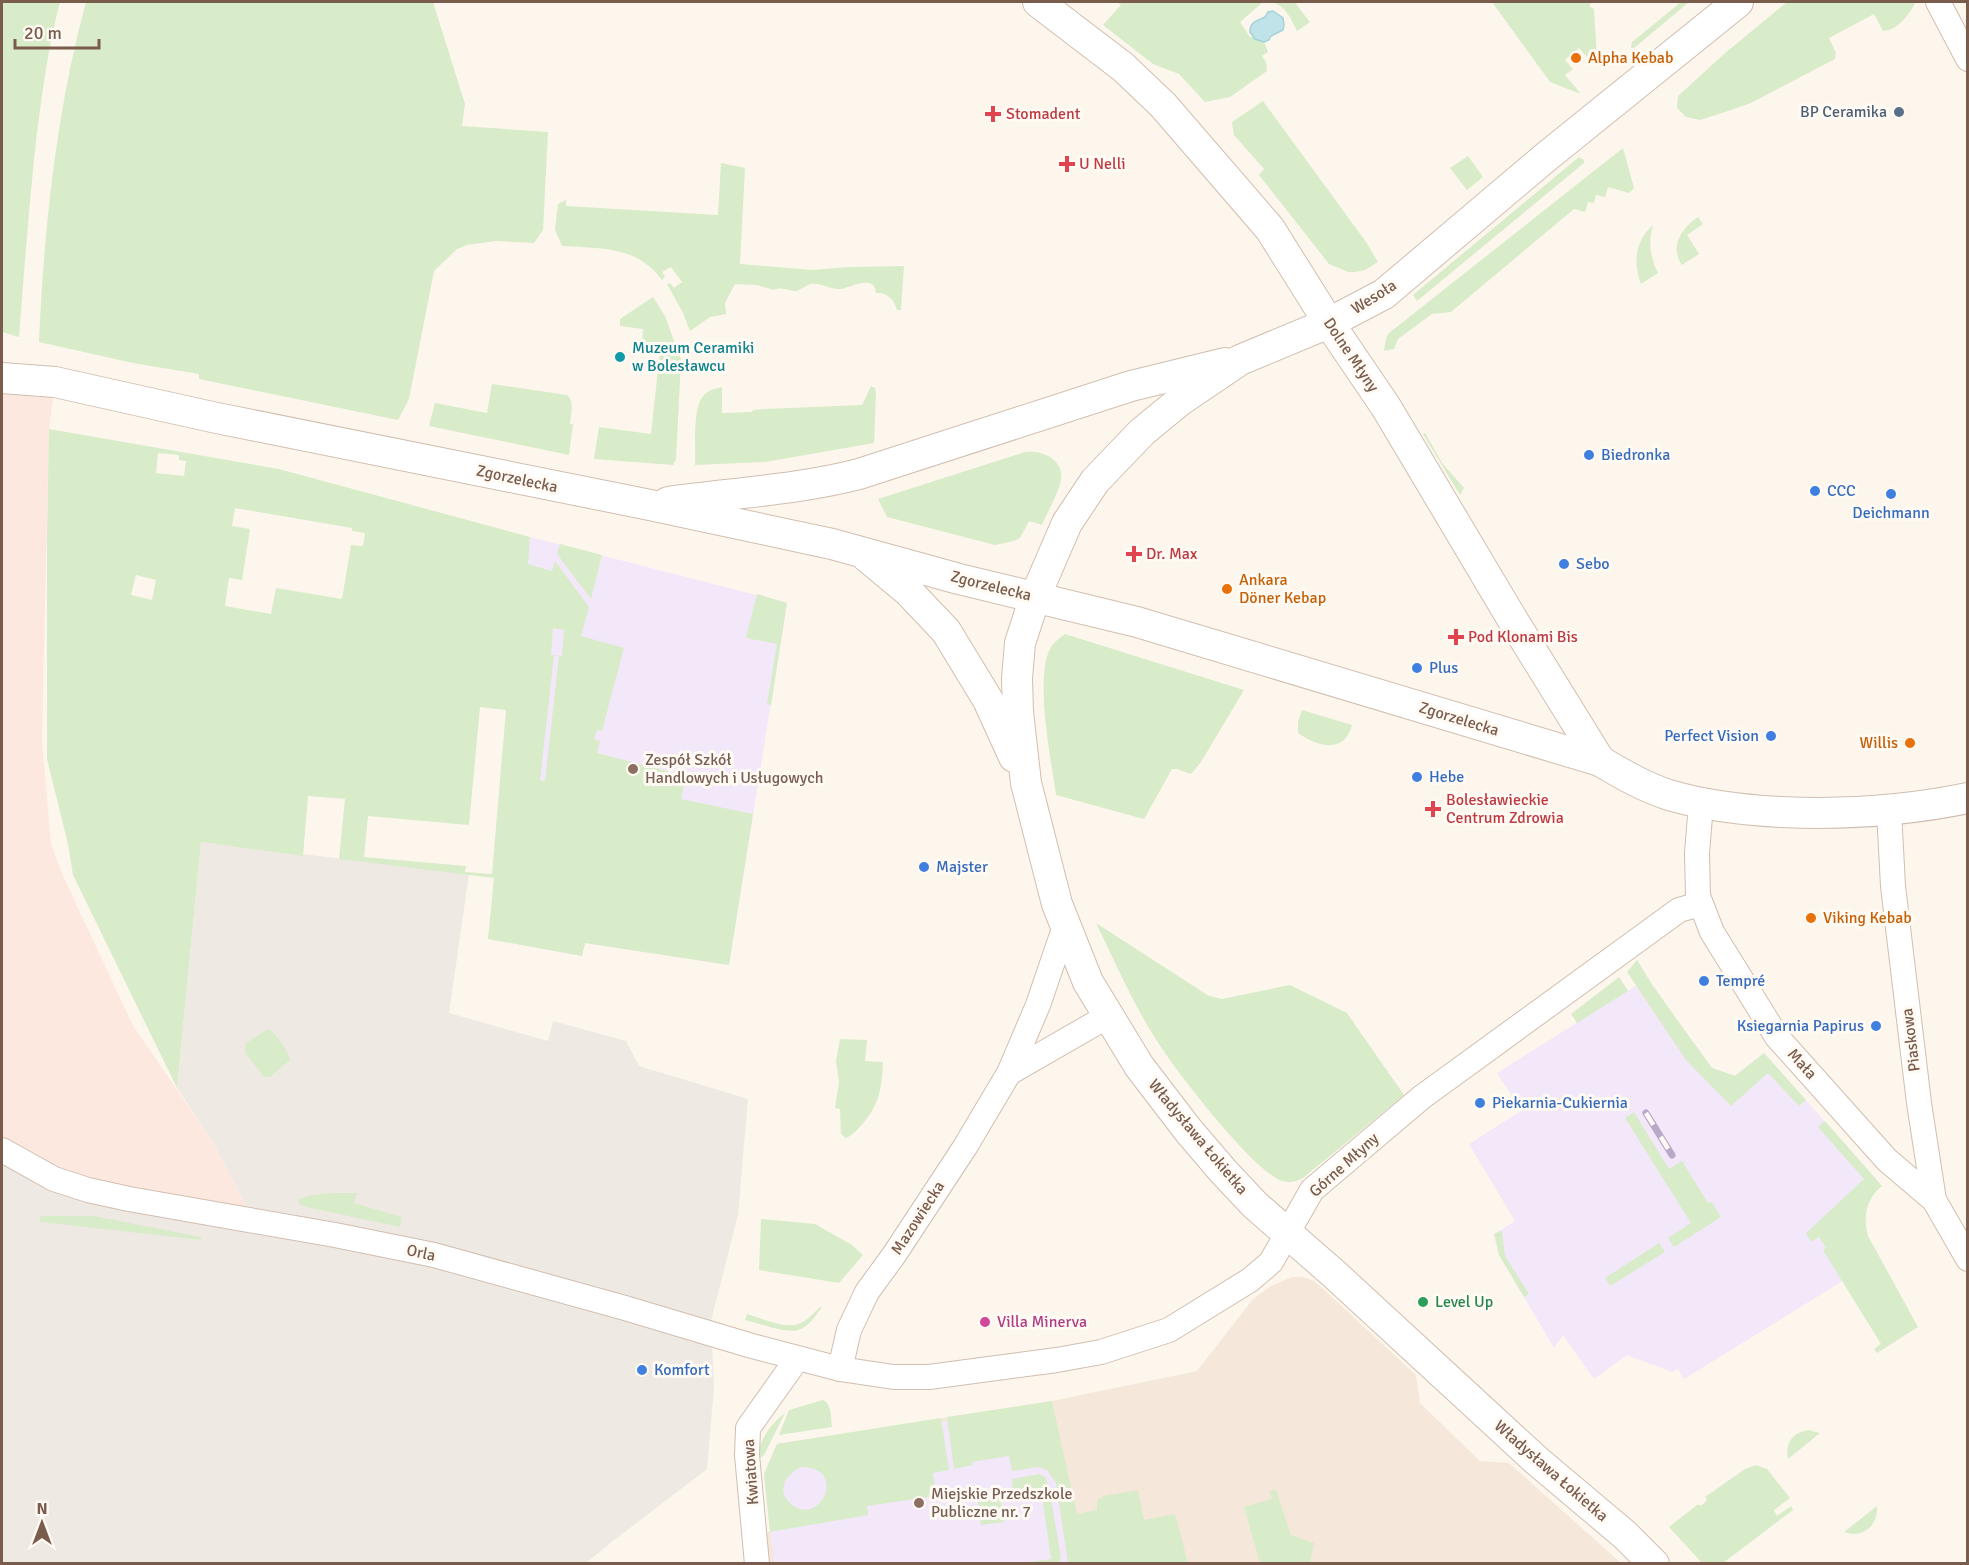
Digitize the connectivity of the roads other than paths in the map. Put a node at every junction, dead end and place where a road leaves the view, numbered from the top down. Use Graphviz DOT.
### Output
graph roads {
  1 [pos="1038,2"];
  2 [pos="1738,2"];
  3 [pos="1939,3"];
  4 [pos="1968,59"];
  5 [pos="1329,323"];
  6 [pos="1240,360"];
  7 [pos="2,378"];
  8 [pos="650,505"];
  9 [pos="860,551"];
  10 [pos="1035,597"];
  11 [pos="1600,761"];
  12 [pos="1026,783"];
  13 [pos="1968,798"];
  14 [pos="1701,804"];
  15 [pos="1889,811"];
  16 [pos="1700,904"];
  17 [pos="1065,926"];
  18 [pos="1108,1016"];
  19 [pos="1009,1072"];
  20 [pos="2,1150"];
  21 [pos="1934,1200"];
  22 [pos="1288,1235"];
  23 [pos="1968,1259"];
  24 [pos="796,1359"];
  25 [pos="840,1369"];
  26 [pos="757,1563"];
  27 [pos="1654,1563"];
  1 -- 5 [label="street, Dolne Młyny"];
  2 -- 5 [label="street, Wesoła"];
  3 -- 4 [label="street"];
  5 -- 6 [label="street, Wesoła"];
  5 -- 11 [label="street, Dolne Młyny"];
  6 -- 8 [label="street"];
  6 -- 10 [label="street, Wesoła"];
  7 -- 8 [label="street, Zgorzelecka"];
  8 -- 9 [label="street, Zgorzelecka"];
  9 -- 10 [label="street, Zgorzelecka"];
  9 -- 12 [label="street"];
  10 -- 11 [label="street, Zgorzelecka"];
  10 -- 12 [label="street, Władysława Łokietka"];
  11 -- 14 [label="street, Zgorzelecka"];
  12 -- 17 [label="street, Władysława Łokietka"];
  13 -- 15 [label="street, Zgorzelecka"];
  14 -- 15 [label="street, Zgorzelecka"];
  14 -- 16 [label="street"];
  15 -- 21 [label="street, Piaskowa"];
  16 -- 21 [label="street, Mała"];
  16 -- 22 [label="street, Górne Młyny"];
  17 -- 18 [label="street, Władysława Łokietka"];
  17 -- 19 [label="street, Mazowiecka"];
  18 -- 19 [label="street"];
  18 -- 22 [label="street, Władysława Łokietka"];
  19 -- 25 [label="street, Mazowiecka"];
  20 -- 24 [label="street, Orla"];
  21 -- 23 [label="street, Piaskowa"];
  22 -- 25 [label="street, Górne Młyny"];
  22 -- 27 [label="street, Władysława Łokietka"];
  24 -- 25 [label="street, Orla"];
  24 -- 26 [label="street, Kwiatowa"];
}
